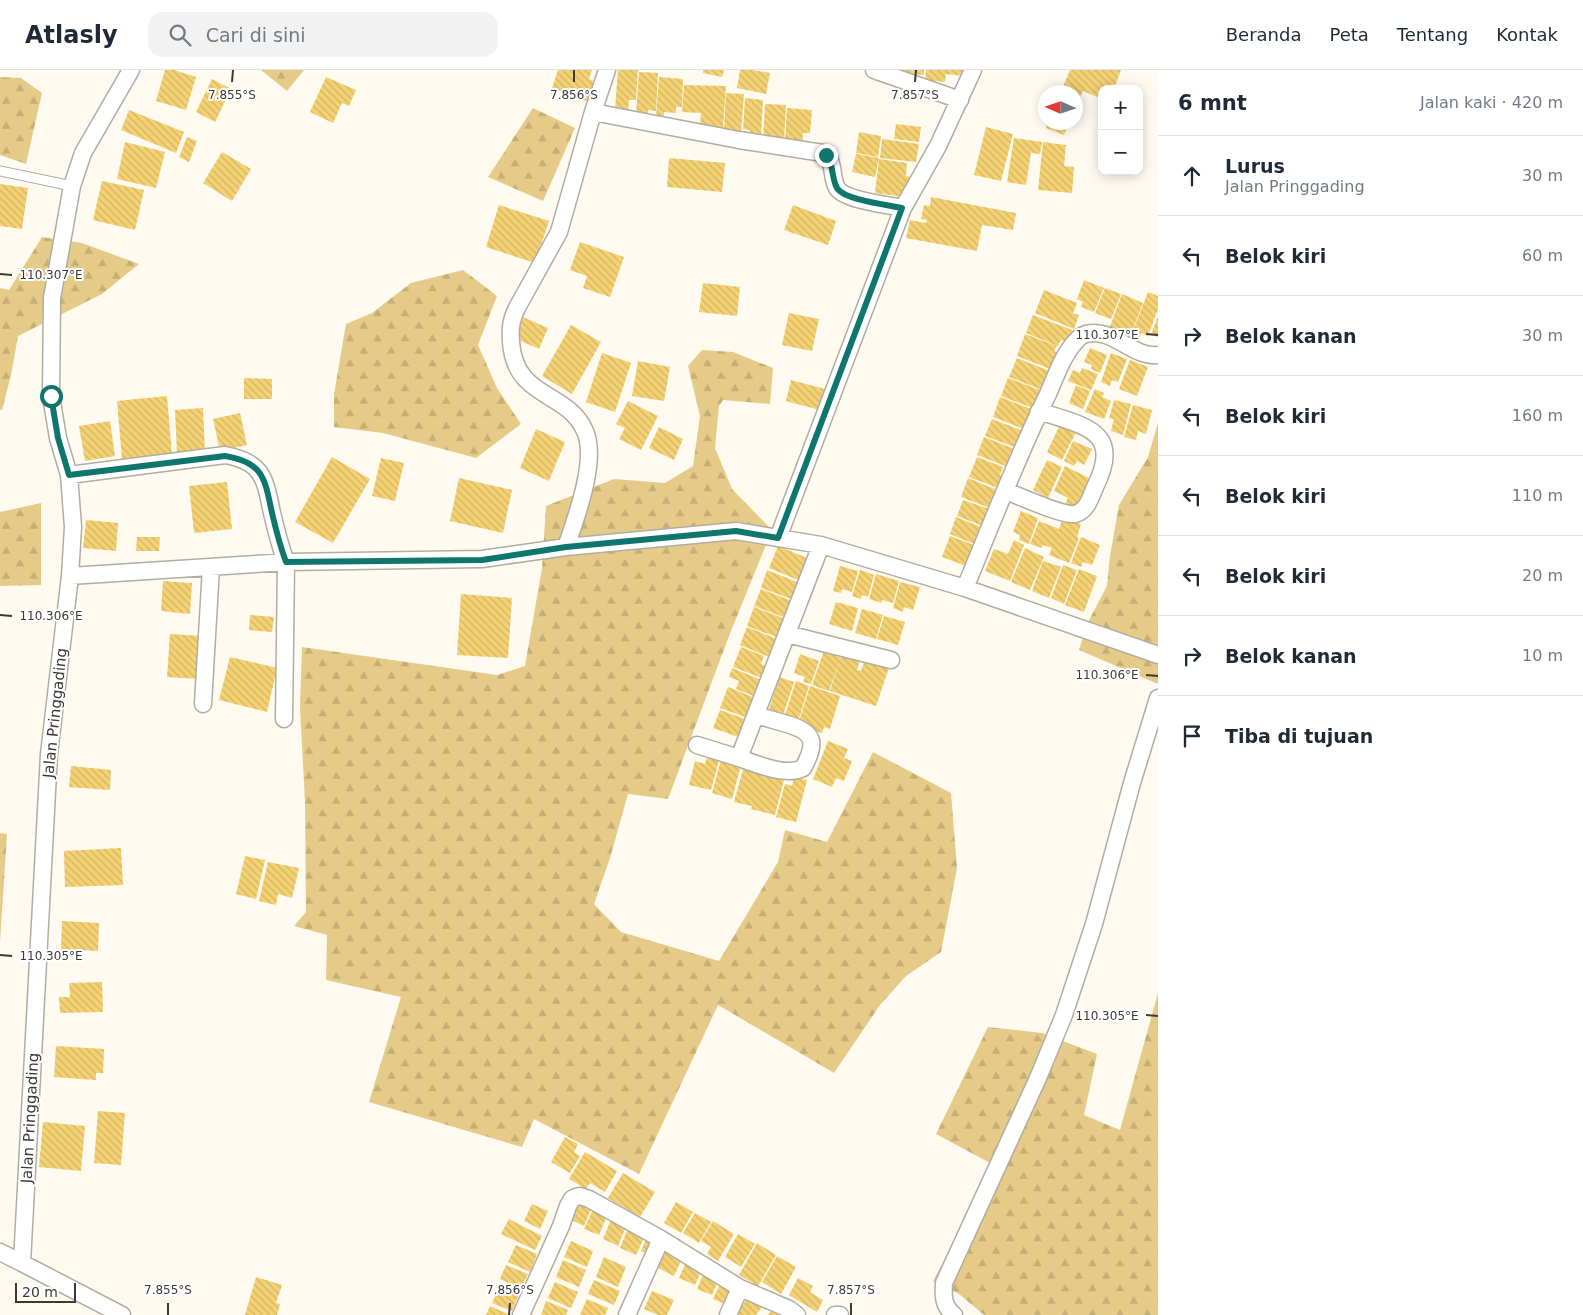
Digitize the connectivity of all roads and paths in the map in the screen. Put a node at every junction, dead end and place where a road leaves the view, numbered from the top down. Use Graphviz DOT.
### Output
graph roads {
  1 [pos="131,70"];
  2 [pos="607,70"];
  3 [pos="874,70"];
  4 [pos="973,70"];
  5 [pos="960,100"];
  6 [pos="593,112"];
  7 [pos="0,171"];
  8 [pos="72,186"];
  9 [pos="902,208"];
  10 [pos="1158,355"];
  11 [pos="1040,411"];
  12 [pos="69,475"];
  13 [pos="1006,491"];
  14 [pos="778,538"];
  15 [pos="821,545"];
  16 [pos="566,547"];
  17 [pos="286,562"];
  18 [pos="211,567"];
  19 [pos="70,576"];
  20 [pos="965,588"];
  21 [pos="787,634"];
  22 [pos="1158,655"];
  23 [pos="891,660"];
  24 [pos="1158,698"];
  25 [pos="203,704"];
  26 [pos="756,715"];
  27 [pos="284,719"];
  28 [pos="698,746"];
  29 [pos="739,758"];
  30 [pos="661,1239"];
  31 [pos="0,1252"];
  32 [pos="22,1263"];
  33 [pos="740,1288"];
  34 [pos="793,1312"];
  35 [pos="122,1315"];
  36 [pos="521,1315"];
  37 [pos="627,1315"];
  38 [pos="728,1315"];
  39 [pos="835,1315"];
  40 [pos="840,1315"];
  41 [pos="954,1315"];
  1 -- 8 [label="street, Jalan Pringgading"];
  2 -- 6 [label="street"];
  3 -- 5 [label="street"];
  4 -- 5 [label="street"];
  5 -- 9 [label="street"];
  6 -- 9 [label="street"];
  6 -- 16 [label="street"];
  7 -- 8 [label="lane"];
  8 -- 12 [label="street, Jalan Pringgading"];
  9 -- 14 [label="street"];
  10 -- 11 [label="street"];
  11 -- 13 [label="street"];
  11 -- 13 [label="street"];
  12 -- 17 [label="street"];
  12 -- 19 [label="street, Jalan Pringgading"];
  13 -- 20 [label="street"];
  14 -- 15 [label="street"];
  14 -- 16 [label="street"];
  15 -- 20 [label="street"];
  15 -- 21 [label="street"];
  16 -- 17 [label="street"];
  17 -- 18 [label="street"];
  17 -- 27 [label="street"];
  18 -- 19 [label="street"];
  18 -- 25 [label="street"];
  19 -- 32 [label="street, Jalan Pringgading"];
  20 -- 22 [label="street"];
  21 -- 23 [label="street"];
  21 -- 26 [label="street"];
  24 -- 41 [label="street"];
  26 -- 29 [label="street"];
  26 -- 29 [label="street"];
  28 -- 29 [label="street"];
  30 -- 33 [label="street"];
  30 -- 36 [label="street"];
  30 -- 37 [label="street"];
  31 -- 32 [label="street"];
  32 -- 35 [label="street"];
  33 -- 34 [label="street"];
  33 -- 38 [label="street"];
  39 -- 40 [label="street"];
}
